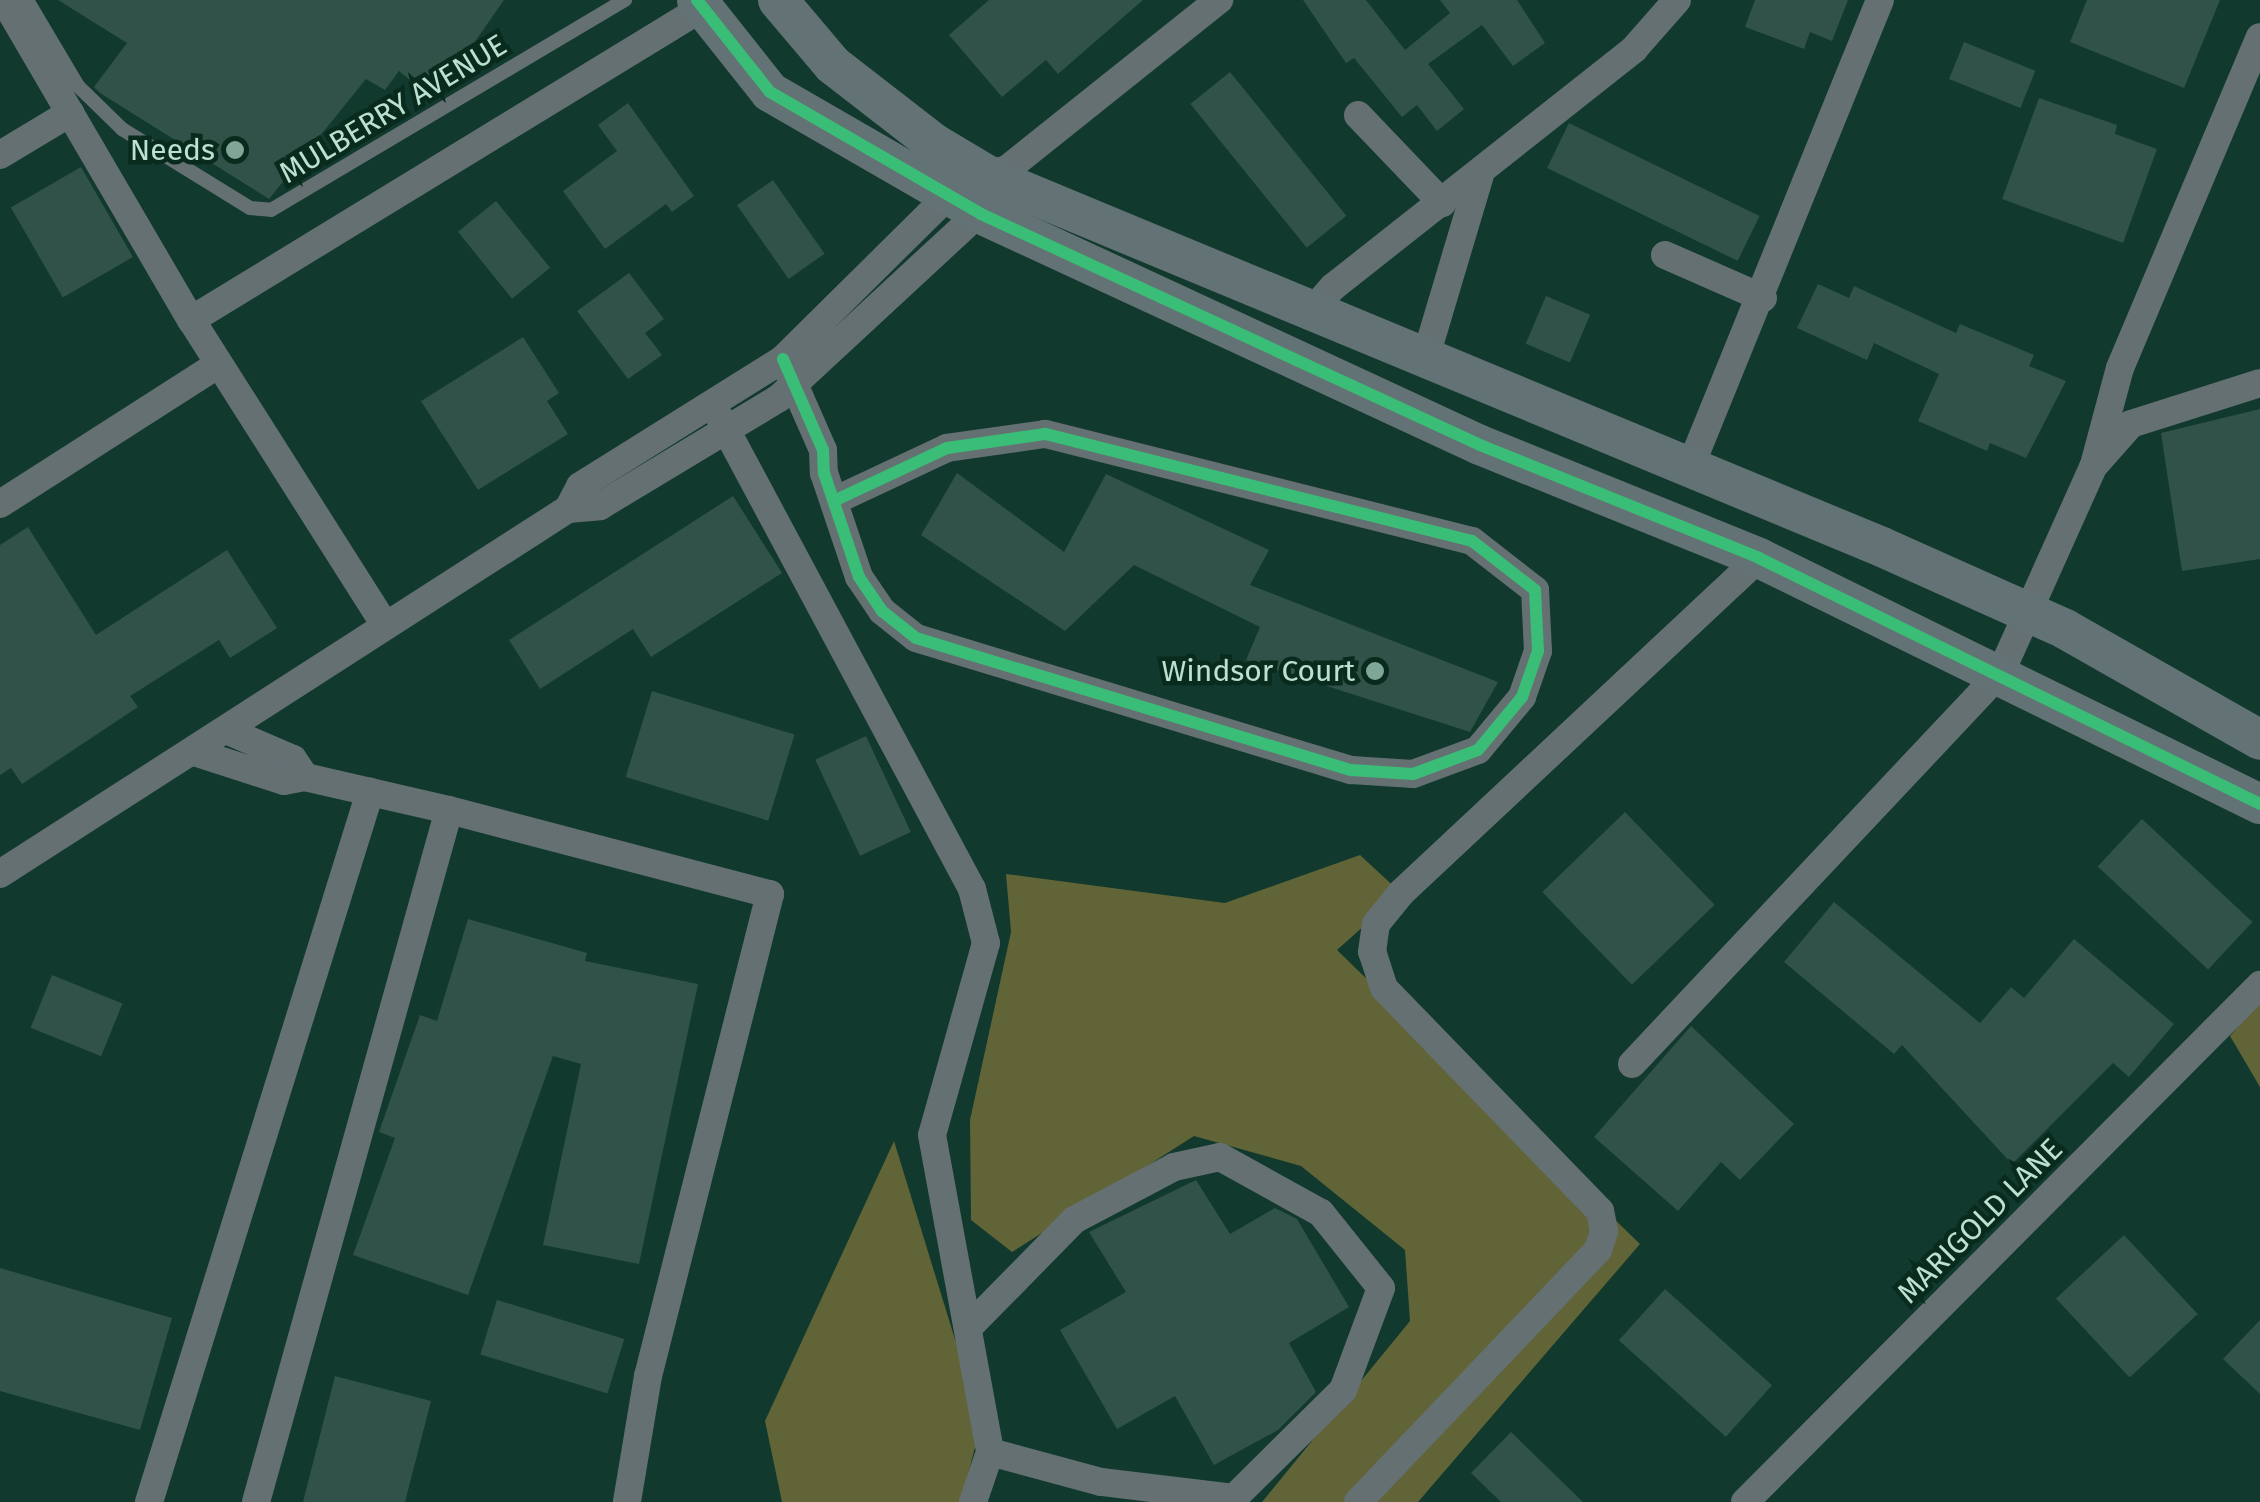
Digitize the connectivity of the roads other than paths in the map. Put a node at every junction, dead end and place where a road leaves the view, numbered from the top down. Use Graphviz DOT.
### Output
graph roads {
  1 [pos="4,0"];
  2 [pos="27,0"];
  3 [pos="778,0"];
  4 [pos="1219,0"];
  5 [pos="1677,0"];
  6 [pos="1880,0"];
  7 [pos="623,1"];
  8 [pos="699,4"];
  9 [pos="2260,38"];
  10 [pos="70,114"];
  11 [pos="1358,116"];
  12 [pos="0,155"];
  13 [pos="1480,175"];
  14 [pos="985,187"];
  15 [pos="1442,204"];
  16 [pos="1665,255"];
  17 [pos="1762,298"];
  18 [pos="1311,312"];
  19 [pos="191,320"];
  20 [pos="1426,356"];
  21 [pos="216,366"];
  22 [pos="774,366"];
  23 [pos="2260,383"];
  24 [pos="788,391"];
  25 [pos="720,419"];
  26 [pos="2093,468"];
  27 [pos="1689,470"];
  28 [pos="836,500"];
  29 [pos="0,504"];
  30 [pos="1759,558"];
  31 [pos="2030,613"];
  32 [pos="383,622"];
  33 [pos="2001,672"];
  34 [pos="228,731"];
  35 [pos="2260,740"];
  36 [pos="197,752"];
  37 [pos="305,777"];
  38 [pos="370,792"];
  39 [pos="2260,804"];
  40 [pos="448,810"];
  41 [pos="0,874"];
  42 [pos="2260,985"];
  43 [pos="1632,1064"];
  44 [pos="968,1328"];
  45 [pos="990,1452"];
  46 [pos="149,1502"];
  47 [pos="256,1502"];
  48 [pos="627,1502"];
  49 [pos="973,1502"];
  50 [pos="1358,1502"];
  51 [pos="1745,1502"];
  1 -- 10 [label="street"];
  2 -- 7 [label="lane, MULBERRY AVENUE"];
  3 -- 14 [label="street"];
  4 -- 14 [label="street"];
  5 -- 13 [label="street"];
  6 -- 17 [label="street"];
  8 -- 14 [label="street"];
  8 -- 19 [label="street"];
  9 -- 26 [label="street"];
  10 -- 12 [label="street"];
  10 -- 19 [label="street"];
  11 -- 15 [label="street"];
  13 -- 15 [label="street"];
  13 -- 20 [label="street"];
  14 -- 18 [label="street"];
  14 -- 22 [label="street"];
  14 -- 24 [label="street"];
  14 -- 30 [label="street"];
  15 -- 18 [label="street"];
  16 -- 17 [label="street"];
  17 -- 27 [label="street"];
  18 -- 20 [label="street"];
  19 -- 21 [label="street"];
  20 -- 27 [label="street"];
  21 -- 29 [label="street"];
  21 -- 32 [label="street"];
  22 -- 24 [label="street"];
  22 -- 25 [label="street"];
  23 -- 26 [label="street"];
  24 -- 25 [label="street"];
  24 -- 28 [label="street"];
  25 -- 32 [label="street"];
  25 -- 44 [label="street"];
  26 -- 31 [label="street"];
  27 -- 31 [label="street"];
  28 -- 28 [label="street"];
  30 -- 33 [label="street"];
  30 -- 50 [label="street"];
  31 -- 33 [label="street"];
  31 -- 35 [label="street"];
  32 -- 34 [label="street"];
  33 -- 39 [label="street"];
  33 -- 43 [label="street"];
  34 -- 36 [label="street"];
  34 -- 37 [label="street"];
  36 -- 37 [label="street"];
  36 -- 41 [label="street"];
  37 -- 38 [label="street"];
  38 -- 40 [label="street"];
  38 -- 46 [label="street"];
  40 -- 47 [label="street"];
  40 -- 48 [label="street"];
  42 -- 51 [label="street, MARIGOLD LANE"];
  44 -- 45 [label="street"];
  44 -- 45 [label="street"];
  45 -- 49 [label="street"];
}
